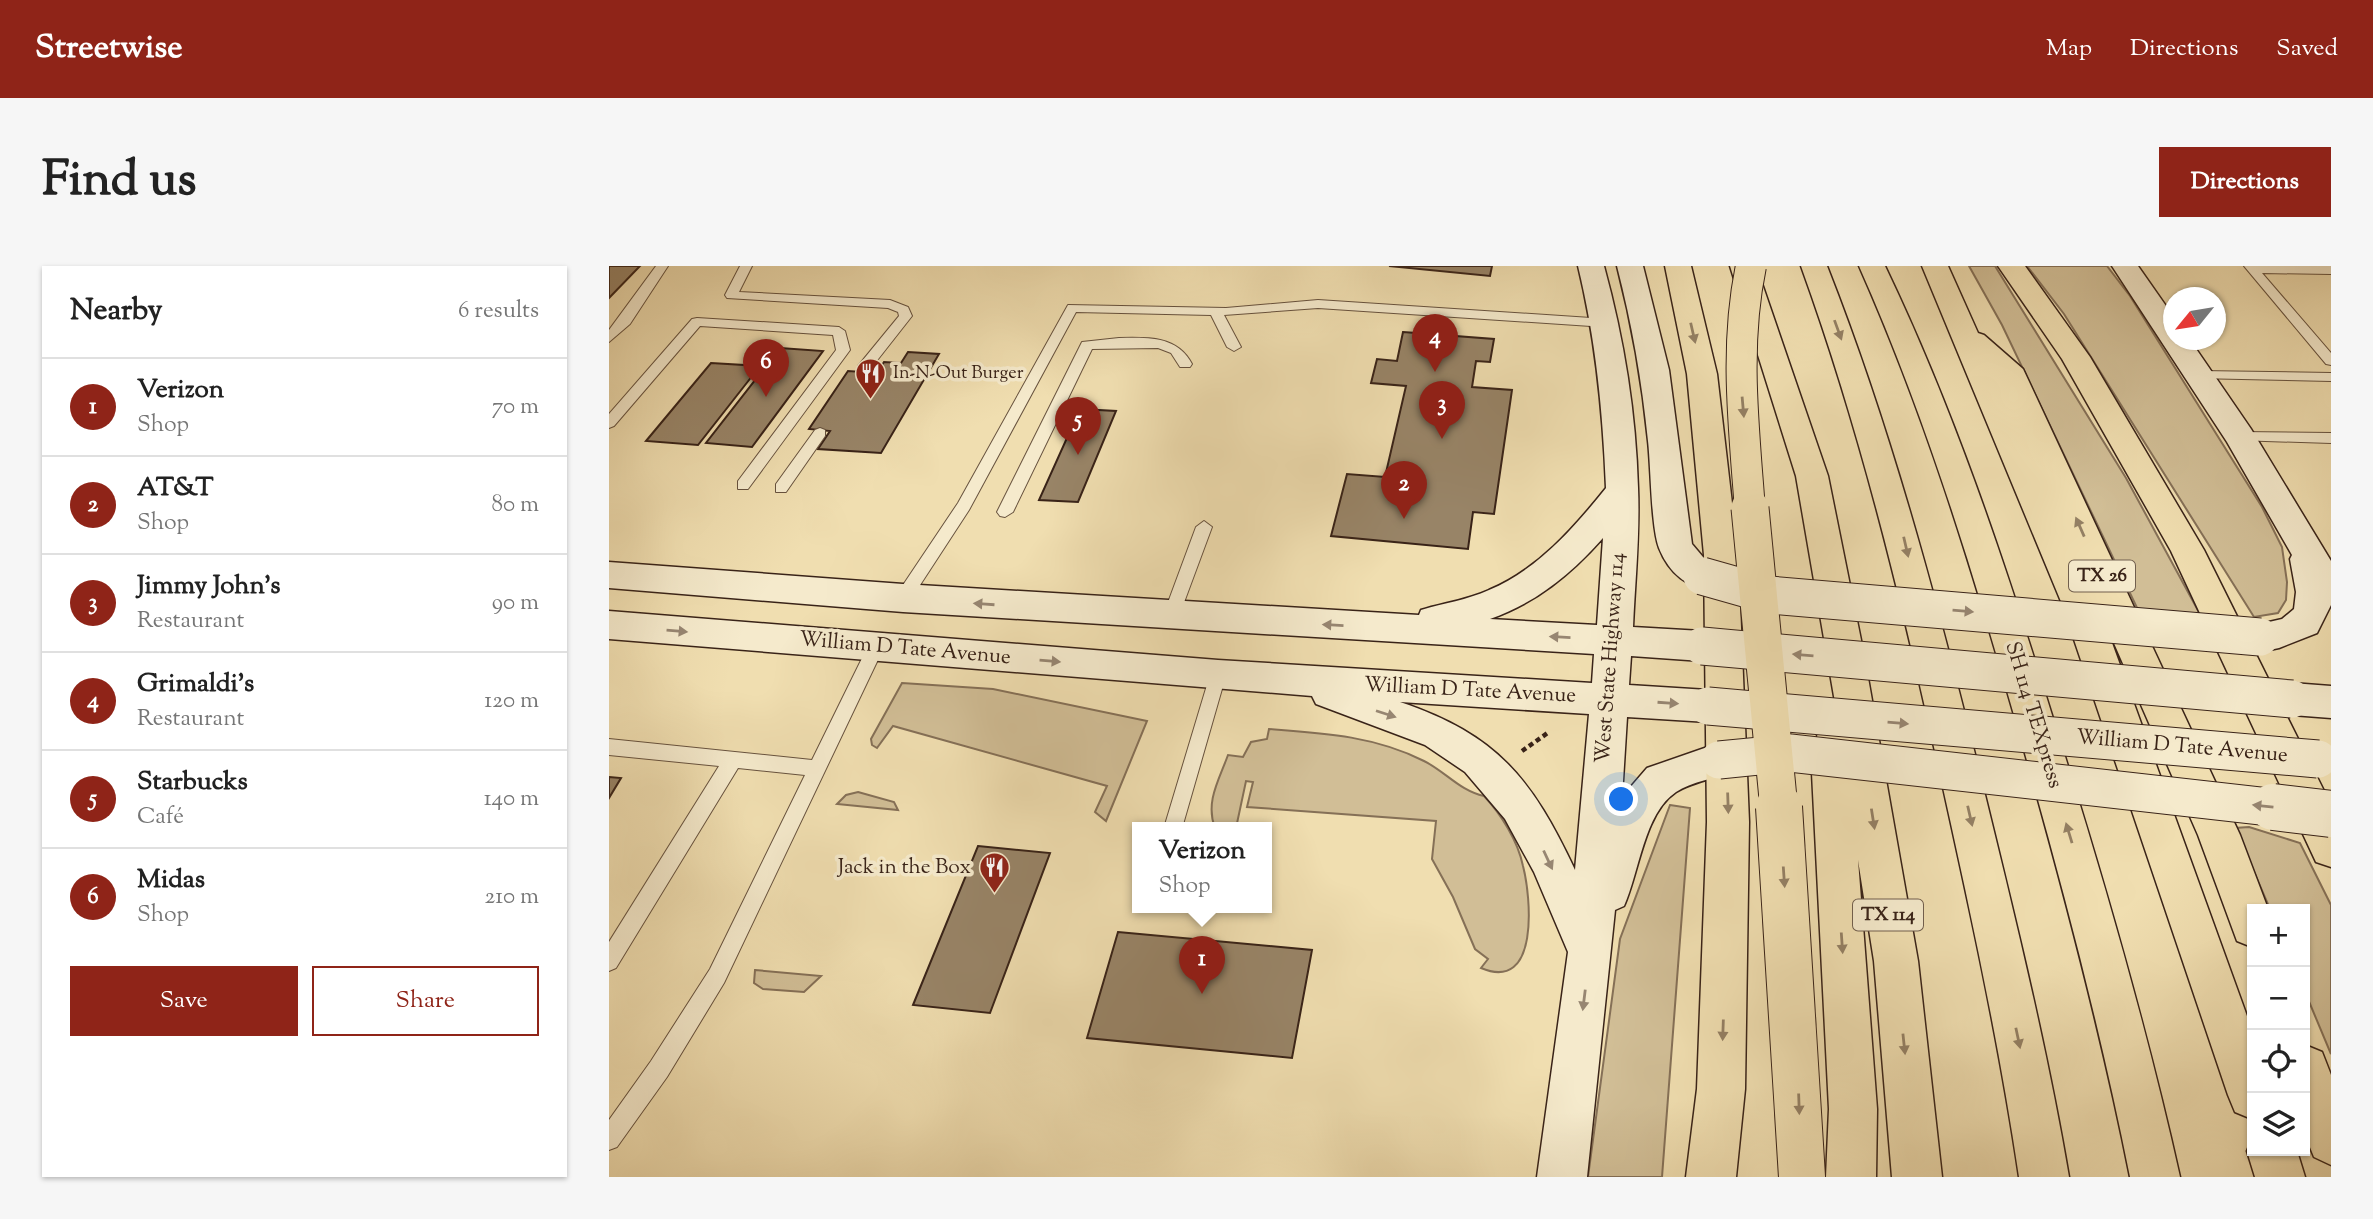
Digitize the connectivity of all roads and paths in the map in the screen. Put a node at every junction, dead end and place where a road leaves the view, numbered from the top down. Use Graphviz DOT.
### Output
graph roads {
  1 [pos="662,266"];
  2 [pos="746,266"];
  3 [pos="1591,266"];
  4 [pos="1630,266"];
  5 [pos="1678,266"];
  6 [pos="1743,266"];
  7 [pos="1752,266"];
  8 [pos="1814,266"];
  9 [pos="1872,266"];
  10 [pos="1935,266"];
  11 [pos="2011,266"];
  12 [pos="2125,266"];
  13 [pos="2251,267"];
  14 [pos="2331,270"];
  15 [pos="1216,312"];
  16 [pos="2163,321"];
  17 [pos="1606,323"];
  18 [pos="1963,333"];
  19 [pos="609,338"];
  20 [pos="1234,347"];
  21 [pos="2183,350"];
  22 [pos="2331,361"];
  23 [pos="1185,364"];
  24 [pos="863,369"];
  25 [pos="2200,374"];
  26 [pos="2331,377"];
  27 [pos="609,423"];
  28 [pos="820,433"];
  29 [pos="2240,437"];
  30 [pos="2331,438"];
  31 [pos="743,485"];
  32 [pos="781,488"];
  33 [pos="1622,490"];
  34 [pos="1005,512"];
  35 [pos="1204,527"];
  36 [pos="2304,545"];
  37 [pos="2331,570"];
  38 [pos="609,575"];
  39 [pos="2331,591"];
  40 [pos="903,598"];
  41 [pos="1171,616"];
  42 [pos="609,625"];
  43 [pos="1397,629"];
  44 [pos="1614,639"];
  45 [pos="876,647"];
  46 [pos="1846,655"];
  47 [pos="1219,675"];
  48 [pos="1300,681"];
  49 [pos="1608,699"];
  50 [pos="2331,702"];
  51 [pos="1554,728"];
  52 [pos="609,747"];
  53 [pos="1521,751"];
  54 [pos="2325,760"];
  55 [pos="732,761"];
  56 [pos="817,768"];
  57 [pos="2331,814"];
  58 [pos="1175,822"];
  59 [pos="2331,848"];
  60 [pos="2247,912"];
  61 [pos="1590,952"];
  62 [pos="609,961"];
  63 [pos="2310,1083"];
  64 [pos="2251,1093"];
  65 [pos="612,1131"];
  66 [pos="2331,1140"];
  67 [pos="2273,1156"];
  68 [pos="1562,1177"];
  69 [pos="1711,1177"];
  70 [pos="1802,1177"];
  71 [pos="1851,1177"];
  72 [pos="1917,1177"];
  73 [pos="2044,1177"];
  74 [pos="2155,1177"];
  75 [pos="2280,1177"];
  1 -- 19 [label="lane"];
  2 -- 24 [label="lane"];
  3 -- 17 [label="main road, West State Highway 114"];
  4 -- 36 [label="main road, one-way, bridge"];
  5 -- 69 [label="highway, one-way"];
  6 -- 46 [label="highway, TX 114"];
  7 -- 70 [label="highway, one-way, bridge"];
  8 -- 73 [label="highway, one-way"];
  74 -- 9 [label="highway, SH 114 TEXpress, one-way"];
  10 -- 18 [label="highway"];
  11 -- 59 [label="highway"];
  12 -- 16 [label="main road"];
  13 -- 14 [label="lane"];
  13 -- 22 [label="lane"];
  15 -- 17 [label="lane"];
  15 -- 20 [label="lane"];
  15 -- 40 [label="lane"];
  17 -- 33 [label="main road, West State Highway 114"];
  60 -- 18 [label="highway, TX 26, one-way"];
  18 -- 64 [label="highway"];
  21 -- 25 [label="main road"];
  23 -- 34 [label="lane"];
  25 -- 26 [label="lane"];
  25 -- 29 [label="main road"];
  27 -- 31 [label="lane"];
  28 -- 32 [label="lane"];
  29 -- 30 [label="lane"];
  29 -- 36 [label="main road"];
  33 -- 43 [label="main road"];
  33 -- 44 [label="main road, West State Highway 114"];
  35 -- 41 [label="lane"];
  36 -- 37 [label="main road"];
  36 -- 39 [label="main road"];
  38 -- 40 [label="main road"];
  41 -- 40 [label="main road, one-way"];
  40 -- 45 [label="main road"];
  43 -- 41 [label="main road, one-way"];
  42 -- 45 [label="main road, William D Tate Avenue, one-way"];
  44 -- 43 [label="main road, one-way"];
  44 -- 49 [label="main road, West State Highway 114"];
  50 -- 44 [label="main road, one-way, bridge"];
  45 -- 47 [label="main road, William D Tate Avenue, one-way"];
  45 -- 56 [label="lane"];
  46 -- 71 [label="highway, one-way"];
  46 -- 72 [label="highway, TX 114, one-way"];
  47 -- 48 [label="main road, William D Tate Avenue"];
  47 -- 58 [label="lane"];
  48 -- 49 [label="main road, William D Tate Avenue"];
  48 -- 61 [label="main road, one-way"];
  49 -- 54 [label="main road, William D Tate Avenue, one-way, bridge"];
  49 -- 61 [label="main road, West State Highway 114"];
  51 -- 53 [label="path"];
  52 -- 55 [label="lane"];
  55 -- 56 [label="lane"];
  55 -- 62 [label="lane"];
  56 -- 65 [label="lane"];
  57 -- 61 [label="main road, one-way, bridge"];
  61 -- 68 [label="main road, West State Highway 114, one-way"];
  63 -- 66 [label="highway"];
  67 -- 75 [label="highway"];
}
